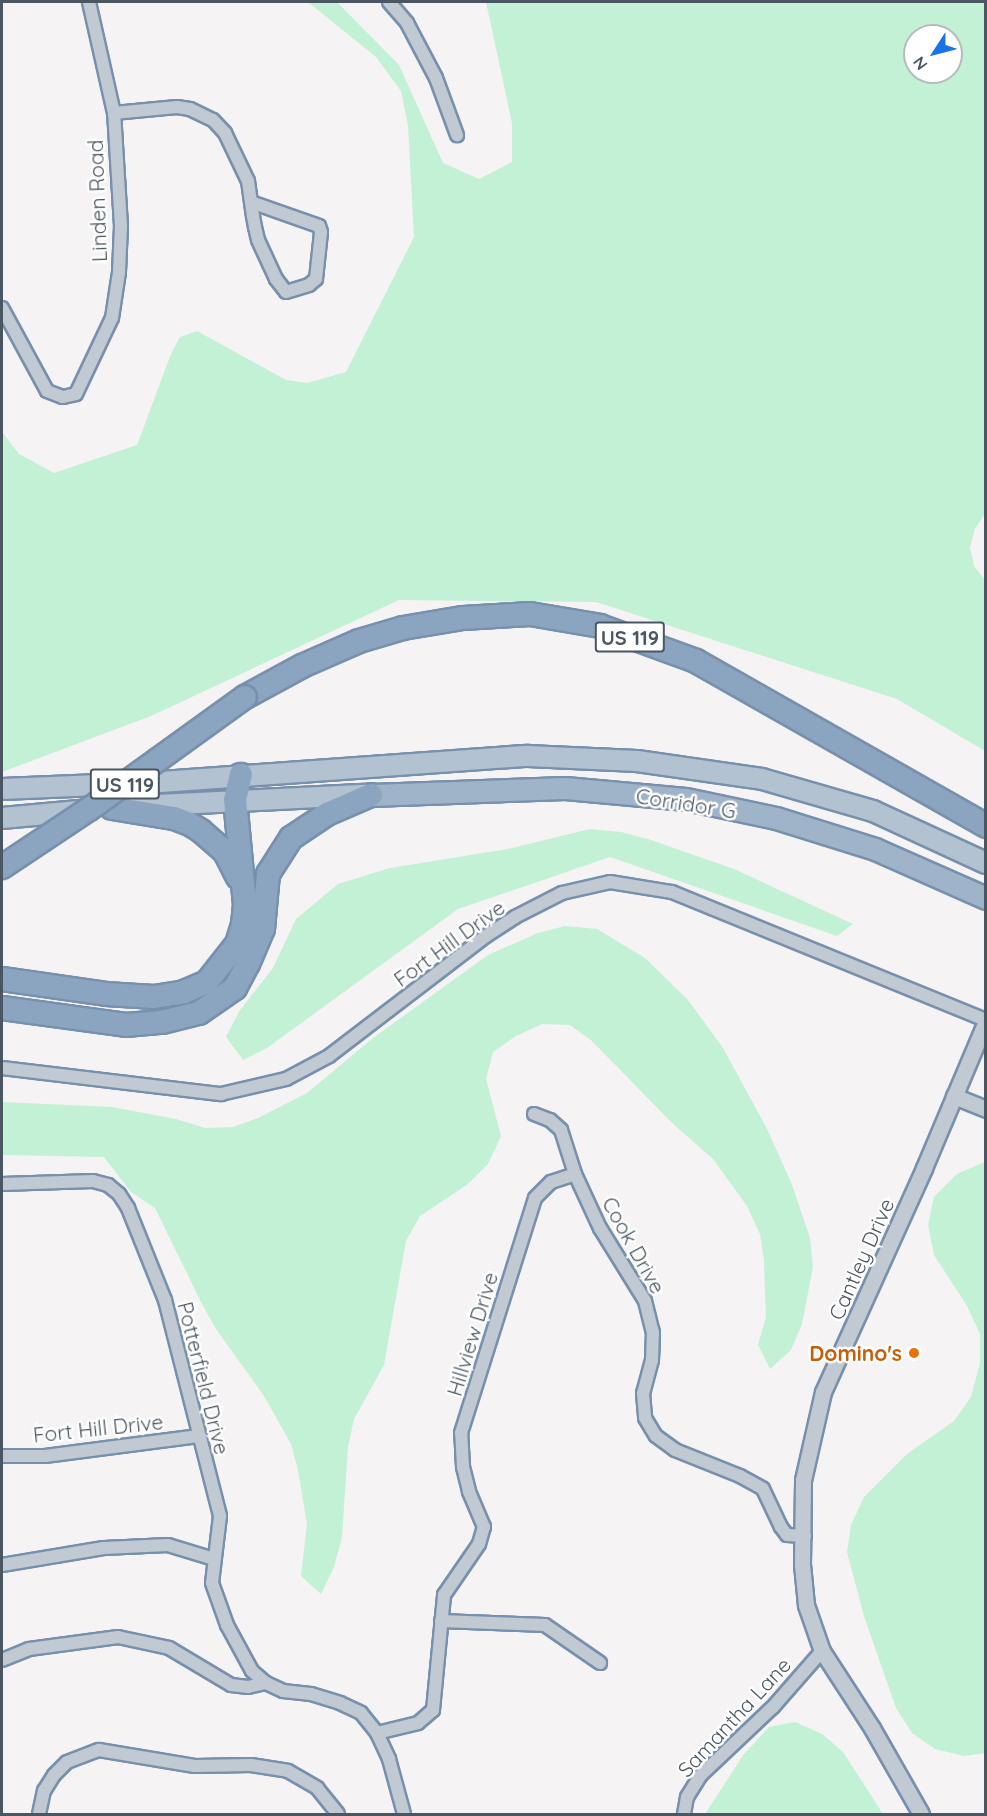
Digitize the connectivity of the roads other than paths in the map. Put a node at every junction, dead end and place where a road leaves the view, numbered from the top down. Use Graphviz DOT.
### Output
graph roads {
  1 [pos="89,2"];
  2 [pos="389,2"];
  3 [pos="114,113"];
  4 [pos="457,135"];
  5 [pos="251,202"];
  6 [pos="2,308"];
  7 [pos="241,775"];
  8 [pos="2,789"];
  9 [pos="371,795"];
  10 [pos="242,800"];
  11 [pos="111,808"];
  12 [pos="2,818"];
  13 [pos="986,826"];
  14 [pos="986,863"];
  15 [pos="2,867"];
  16 [pos="956,885"];
  17 [pos="243,889"];
  18 [pos="986,898"];
  19 [pos="986,903"];
  20 [pos="248,964"];
  21 [pos="2,979"];
  22 [pos="2,1008"];
  23 [pos="986,1020"];
  24 [pos="2,1068"];
  25 [pos="954,1096"];
  26 [pos="986,1109"];
  27 [pos="534,1114"];
  28 [pos="575,1173"];
  29 [pos="2,1184"];
  30 [pos="199,1436"];
  31 [pos="2,1456"];
  32 [pos="805,1536"];
  33 [pos="214,1559"];
  34 [pos="2,1565"];
  35 [pos="441,1621"];
  36 [pos="822,1651"];
  37 [pos="2,1660"];
  38 [pos="600,1663"];
  39 [pos="266,1683"];
  40 [pos="377,1733"];
  41 [pos="39,1815"];
  42 [pos="338,1815"];
  43 [pos="404,1815"];
  44 [pos="684,1815"];
  45 [pos="921,1815"];
  1 -- 3 [label="street, Linden Road"];
  2 -- 4 [label="street"];
  3 -- 5 [label="street"];
  3 -- 6 [label="street, Linden Road"];
  5 -- 5 [label="street"];
  7 -- 8 [label="main road"];
  7 -- 10 [label="highway"];
  7 -- 14 [label="main road"];
  9 -- 10 [label="main road"];
  9 -- 16 [label="highway, Corridor G"];
  9 -- 20 [label="highway"];
  10 -- 11 [label="main road"];
  10 -- 17 [label="highway"];
  10 -- 20 [label="highway"];
  11 -- 12 [label="main road"];
  11 -- 17 [label="highway"];
  13 -- 15 [label="highway, US 119, bridge"];
  16 -- 18 [label="highway, Corridor G"];
  16 -- 19 [label="highway"];
  17 -- 21 [label="highway"];
  20 -- 22 [label="highway"];
  23 -- 24 [label="street, Fort Hill Drive"];
  23 -- 25 [label="street, Cantley Drive"];
  25 -- 26 [label="street"];
  25 -- 32 [label="street, Cantley Drive"];
  27 -- 28 [label="street, Cook Drive"];
  28 -- 32 [label="street, Cook Drive"];
  28 -- 35 [label="street, Hillview Drive"];
  29 -- 30 [label="street, Potterfield Drive"];
  30 -- 31 [label="street, Fort Hill Drive"];
  30 -- 33 [label="street, Potterfield Drive"];
  32 -- 36 [label="street, Cantley Drive"];
  33 -- 34 [label="street"];
  33 -- 39 [label="street, Potterfield Drive"];
  35 -- 38 [label="street"];
  35 -- 40 [label="street"];
  36 -- 44 [label="street, Samantha Lane"];
  36 -- 45 [label="street, Cantley Drive"];
  37 -- 39 [label="street"];
  39 -- 40 [label="street"];
  40 -- 43 [label="street"];
  41 -- 42 [label="street"];
}
